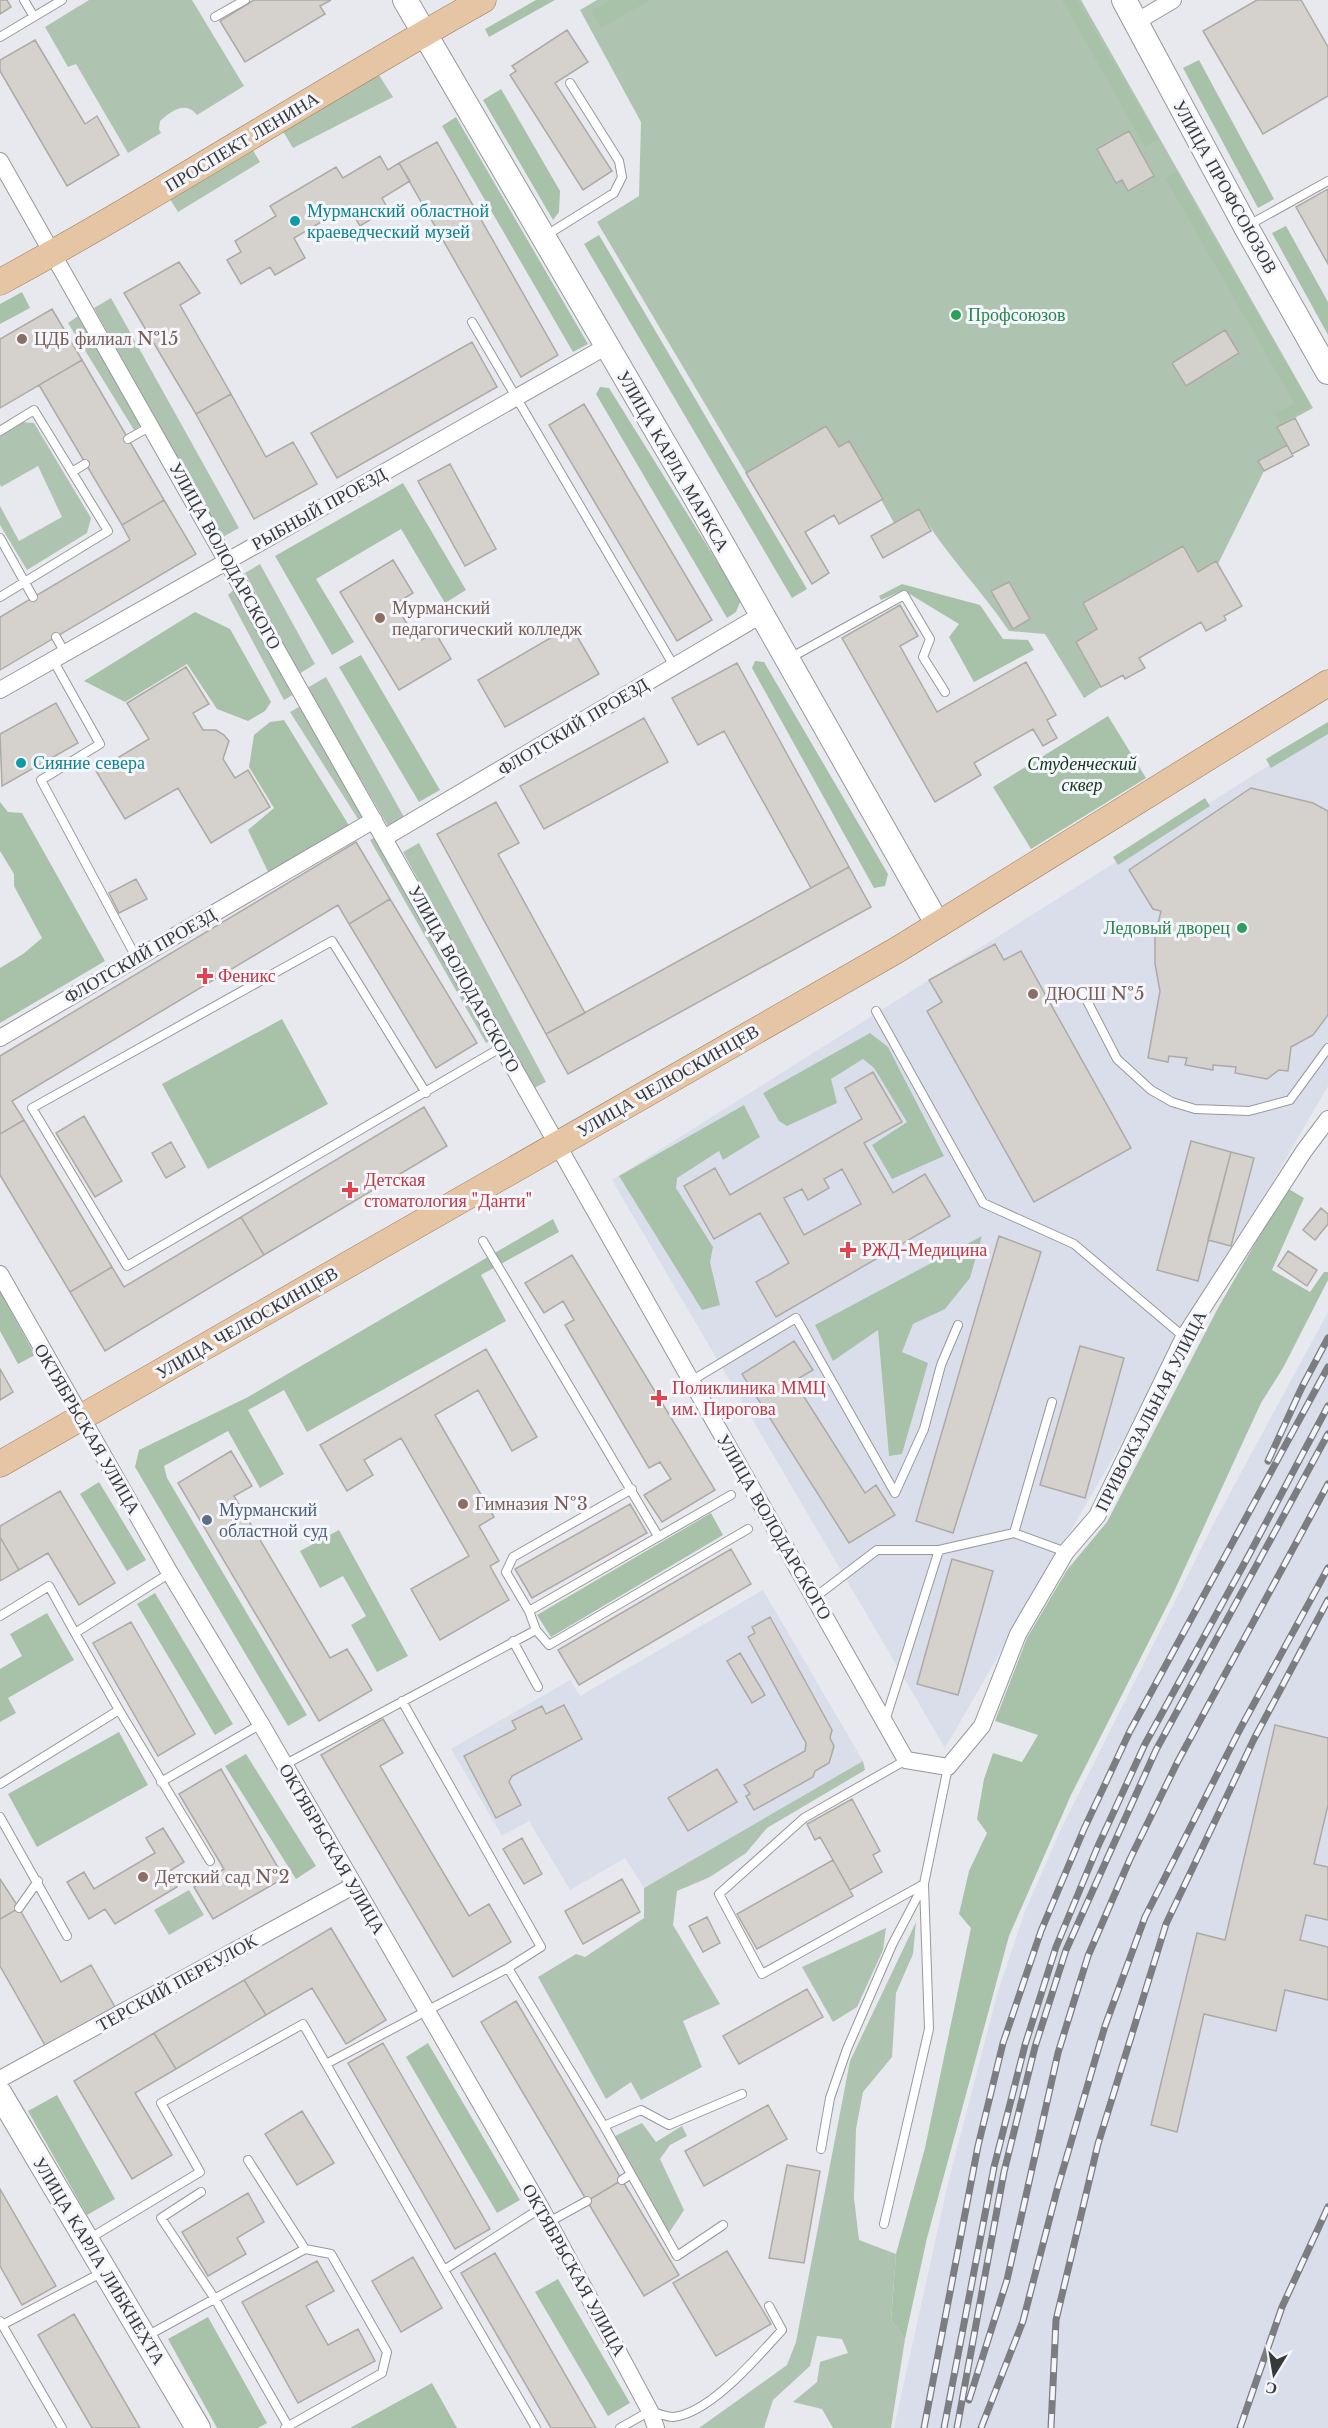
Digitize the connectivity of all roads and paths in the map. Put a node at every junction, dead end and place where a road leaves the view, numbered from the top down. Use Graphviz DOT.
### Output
graph roads {
  1 [pos="24,0"];
  2 [pos="62,0"];
  3 [pos="245,0"];
  4 [pos="405,0"];
  5 [pos="483,0"];
  6 [pos="1124,0"];
  7 [pos="1173,0"];
  8 [pos="34,16"];
  9 [pos="215,17"];
  10 [pos="1136,22"];
  11 [pos="424,32"];
  12 [pos="0,37"];
  13 [pos="570,83"];
  14 [pos="0,161"];
  15 [pos="1328,181"];
  16 [pos="1246,227"];
  17 [pos="544,236"];
  18 [pos="53,252"];
  19 [pos="0,282"];
  20 [pos="472,322"];
  21 [pos="607,346"];
  22 [pos="1328,372"];
  23 [pos="515,398"];
  24 [pos="151,426"];
  25 [pos="0,430"];
  26 [pos="128,439"];
  27 [pos="86,464"];
  28 [pos="72,472"];
  29 [pos="0,538"];
  30 [pos="228,561"];
  31 [pos="25,582"];
  32 [pos="0,597"];
  33 [pos="33,597"];
  34 [pos="761,615"];
  35 [pos="56,637"];
  36 [pos="59,657"];
  37 [pos="787,660"];
  38 [pos="674,666"];
  39 [pos="1328,683"];
  40 [pos="0,690"];
  41 [pos="945,692"];
  42 [pos="374,820"];
  43 [pos="384,838"];
  44 [pos="938,925"];
  45 [pos="137,959"];
  46 [pos="1083,993"];
  47 [pos="876,1011"];
  48 [pos="0,1038"];
  49 [pos="502,1047"];
  50 [pos="1328,1048"];
  51 [pos="426,1093"];
  52 [pos="1328,1119"];
  53 [pos="557,1144"];
  54 [pos="483,1241"];
  55 [pos="0,1274"];
  56 [pos="958,1325"];
  57 [pos="1184,1337"];
  58 [pos="690,1381"];
  59 [pos="1052,1402"];
  60 [pos="81,1418"];
  61 [pos="0,1464"];
  62 [pos="632,1490"];
  63 [pos="731,1495"];
  64 [pos="748,1529"];
  65 [pos="1014,1533"];
  66 [pos="658,1536"];
  67 [pos="939,1550"];
  68 [pos="1066,1552"];
  69 [pos="170,1573"];
  70 [pos="813,1598"];
  71 [pos="529,1611"];
  72 [pos="0,1616"];
  73 [pos="536,1630"];
  74 [pos="75,1633"];
  75 [pos="513,1641"];
  76 [pos="538,1687"];
  77 [pos="402,1701"];
  78 [pos="119,1710"];
  79 [pos="885,1721"];
  80 [pos="261,1724"];
  81 [pos="906,1760"];
  82 [pos="284,1765"];
  83 [pos="948,1767"];
  84 [pos="161,1782"];
  85 [pos="0,1784"];
  86 [pos="0,1817"];
  87 [pos="210,1861"];
  88 [pos="38,1881"];
  89 [pos="924,1884"];
  90 [pos="353,1886"];
  91 [pos="18,1908"];
  92 [pos="67,1936"];
  93 [pos="508,1968"];
  94 [pos="425,2011"];
  95 [pos="326,2064"];
  96 [pos="0,2079"];
  97 [pos="0,2094"];
  98 [pos="742,2094"];
  99 [pos="604,2126"];
  100 [pos="821,2149"];
  101 [pos="248,2160"];
  102 [pos="631,2174"];
  103 [pos="622,2180"];
  104 [pos="201,2192"];
  105 [pos="587,2201"];
  106 [pos="545,2215"];
  107 [pos="884,2224"];
  108 [pos="723,2225"];
  109 [pos="87,2240"];
  110 [pos="305,2249"];
  111 [pos="444,2270"];
  112 [pos="105,2271"];
  113 [pos="215,2299"];
  114 [pos="769,2306"];
  115 [pos="1,2323"];
  116 [pos="145,2337"];
  117 [pos="651,2411"];
  118 [pos="287,2427"];
  119 [pos="62,2428"];
  120 [pos="198,2428"];
  121 [pos="536,2428"];
  122 [pos="620,2428"];
  123 [pos="656,2428"];
  1 -- 8 [label="lane"];
  2 -- 8 [label="lane"];
  3 -- 9 [label="lane"];
  4 -- 11 [label="street, УЛИЦА КАРЛА МАРКСА"];
  5 -- 11 [label="main road, ПРОСПЕКТ ЛЕНИНА"];
  6 -- 10 [label="street, УЛИЦА ПРОФСОЮЗОВ"];
  7 -- 10 [label="street"];
  8 -- 12 [label="lane"];
  10 -- 16 [label="street, УЛИЦА ПРОФСОЮЗОВ"];
  11 -- 17 [label="street, УЛИЦА КАРЛА МАРКСА"];
  11 -- 18 [label="main road, ПРОСПЕКТ ЛЕНИНА"];
  13 -- 17 [label="lane"];
  14 -- 18 [label="street, УЛИЦА ВОЛОДАРСКОГО"];
  15 -- 16 [label="lane"];
  16 -- 22 [label="street, УЛИЦА ПРОФСОЮЗОВ"];
  17 -- 21 [label="street, УЛИЦА КАРЛА МАРКСА"];
  18 -- 19 [label="main road, ПРОСПЕКТ ЛЕНИНА"];
  18 -- 24 [label="street, УЛИЦА ВОЛОДАРСКОГО"];
  20 -- 23 [label="lane"];
  21 -- 23 [label="street, РЫБНЫЙ ПРОЕЗД"];
  21 -- 34 [label="street, УЛИЦА КАРЛА МАРКСА"];
  23 -- 30 [label="street, РЫБНЫЙ ПРОЕЗД"];
  23 -- 38 [label="lane"];
  24 -- 26 [label="lane"];
  24 -- 30 [label="street, УЛИЦА ВОЛОДАРСКОГО"];
  25 -- 28 [label="lane"];
  27 -- 28 [label="lane"];
  28 -- 31 [label="lane"];
  29 -- 31 [label="lane"];
  30 -- 36 [label="street, РЫБНЫЙ ПРОЕЗД"];
  30 -- 42 [label="street, УЛИЦА ВОЛОДАРСКОГО"];
  31 -- 32 [label="lane"];
  31 -- 33 [label="lane"];
  34 -- 37 [label="street, УЛИЦА КАРЛА МАРКСА"];
  34 -- 38 [label="street, ФЛОТСКИЙ ПРОЕЗД"];
  35 -- 36 [label="lane"];
  36 -- 40 [label="street, РЫБНЫЙ ПРОЕЗД"];
  36 -- 45 [label="lane"];
  37 -- 41 [label="lane"];
  37 -- 44 [label="street, УЛИЦА КАРЛА МАРКСА"];
  38 -- 43 [label="street, ФЛОТСКИЙ ПРОЕЗД"];
  39 -- 44 [label="main road, УЛИЦА ЧЕЛЮСКИНЦЕВ"];
  42 -- 43 [label="street, УЛИЦА ВОЛОДАРСКОГО"];
  42 -- 45 [label="street, ФЛОТСКИЙ ПРОЕЗД"];
  43 -- 49 [label="street, УЛИЦА ВОЛОДАРСКОГО"];
  44 -- 53 [label="main road, УЛИЦА ЧЕЛЮСКИНЦЕВ"];
  45 -- 48 [label="street, ФЛОТСКИЙ ПРОЕЗД"];
  46 -- 50 [label="lane"];
  47 -- 57 [label="lane"];
  49 -- 51 [label="lane"];
  49 -- 53 [label="street, УЛИЦА ВОЛОДАРСКОГО"];
  51 -- 51 [label="lane"];
  52 -- 57 [label="street, ПРИВОКЗАЛЬНАЯ УЛИЦА"];
  53 -- 58 [label="street, УЛИЦА ВОЛОДАРСКОГО"];
  53 -- 60 [label="main road, УЛИЦА ЧЕЛЮСКИНЦЕВ"];
  54 -- 62 [label="lane"];
  55 -- 60 [label="street, ОКТЯБРЬСКАЯ УЛИЦА"];
  56 -- 58 [label="lane"];
  57 -- 68 [label="street, ПРИВОКЗАЛЬНАЯ УЛИЦА"];
  58 -- 70 [label="street, УЛИЦА ВОЛОДАРСКОГО"];
  59 -- 65 [label="lane"];
  60 -- 61 [label="main road, УЛИЦА ЧЕЛЮСКИНЦЕВ"];
  60 -- 69 [label="street, ОКТЯБРЬСКАЯ УЛИЦА"];
  62 -- 66 [label="lane"];
  62 -- 71 [label="lane"];
  63 -- 66 [label="lane"];
  64 -- 73 [label="lane"];
  65 -- 67 [label="lane"];
  65 -- 68 [label="lane"];
  66 -- 71 [label="lane"];
  67 -- 70 [label="lane"];
  67 -- 79 [label="lane"];
  68 -- 83 [label="street, ПРИВОКЗАЛЬНАЯ УЛИЦА"];
  69 -- 74 [label="lane"];
  69 -- 80 [label="street, ОКТЯБРЬСКАЯ УЛИЦА"];
  70 -- 79 [label="street, УЛИЦА ВОЛОДАРСКОГО"];
  71 -- 73 [label="lane"];
  72 -- 74 [label="lane"];
  73 -- 75 [label="lane"];
  74 -- 78 [label="lane"];
  75 -- 76 [label="lane"];
  75 -- 77 [label="lane"];
  77 -- 82 [label="lane"];
  77 -- 93 [label="lane"];
  78 -- 84 [label="lane"];
  78 -- 85 [label="lane"];
  79 -- 81 [label="street, УЛИЦА ВОЛОДАРСКОГО"];
  80 -- 82 [label="street, ОКТЯБРЬСКАЯ УЛИЦА"];
  80 -- 84 [label="lane"];
  81 -- 83 [label="street"];
  81 -- 89 [label="lane"];
  82 -- 90 [label="street, ОКТЯБРЬСКАЯ УЛИЦА"];
  83 -- 89 [label="lane"];
  84 -- 87 [label="lane"];
  86 -- 88 [label="lane"];
  88 -- 91 [label="lane"];
  88 -- 92 [label="lane"];
  89 -- 100 [label="lane"];
  89 -- 107 [label="lane"];
  90 -- 94 [label="street, ОКТЯБРЬСКАЯ УЛИЦА"];
  90 -- 96 [label="street, ТЕРСКИЙ ПЕРЕУЛОК"];
  93 -- 94 [label="lane"];
  93 -- 99 [label="lane"];
  94 -- 95 [label="lane"];
  94 -- 106 [label="street, ОКТЯБРЬСКАЯ УЛИЦА"];
  95 -- 109 [label="lane"];
  95 -- 111 [label="lane"];
  97 -- 109 [label="street, УЛИЦА КАРЛА ЛИБКНЕХТА"];
  98 -- 99 [label="lane"];
  99 -- 102 [label="lane"];
  101 -- 110 [label="lane"];
  102 -- 103 [label="lane"];
  102 -- 108 [label="lane"];
  104 -- 113 [label="lane"];
  105 -- 106 [label="lane"];
  106 -- 111 [label="lane"];
  106 -- 117 [label="street, ОКТЯБРЬСКАЯ УЛИЦА"];
  109 -- 112 [label="street, УЛИЦА КАРЛА ЛИБКНЕХТА"];
  110 -- 113 [label="lane"];
  110 -- 118 [label="lane"];
  111 -- 121 [label="lane"];
  112 -- 115 [label="lane"];
  112 -- 116 [label="street, УЛИЦА КАРЛА ЛИБКНЕХТА"];
  113 -- 116 [label="lane"];
  113 -- 118 [label="lane"];
  114 -- 117 [label="lane"];
  115 -- 119 [label="lane"];
  116 -- 120 [label="street, УЛИЦА КАРЛА ЛИБКНЕХТА"];
  117 -- 122 [label="lane"];
  117 -- 123 [label="street, ОКТЯБРЬСКАЯ УЛИЦА"];
}
